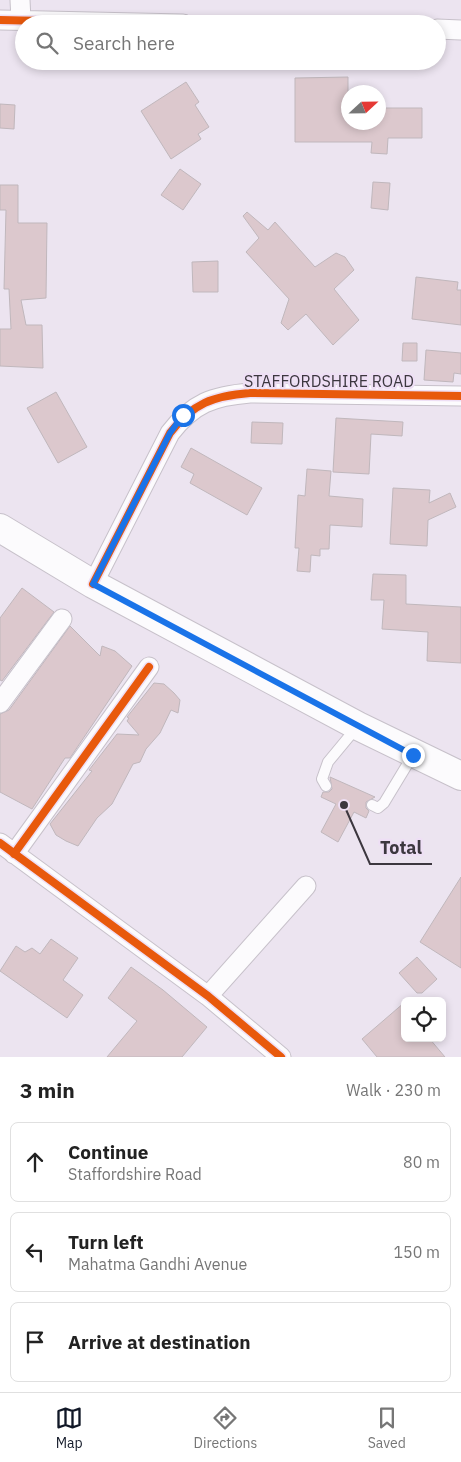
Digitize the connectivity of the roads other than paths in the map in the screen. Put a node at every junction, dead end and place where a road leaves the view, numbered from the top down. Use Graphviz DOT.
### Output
graph roads {
  1 [pos="20,0"];
  2 [pos="20,15"];
  3 [pos="0,20"];
  4 [pos="15,20"];
  5 [pos="446,29"];
  6 [pos="461,30"];
  7 [pos="461,396"];
  8 [pos="0,528"];
  9 [pos="93,584"];
  10 [pos="62,619"];
  11 [pos="149,667"];
  12 [pos="0,703"];
  13 [pos="358,726"];
  14 [pos="413,755"];
  15 [pos="461,776"];
  16 [pos="326,786"];
  17 [pos="372,805"];
  18 [pos="7,849"];
  19 [pos="306,886"];
  20 [pos="208,996"];
  21 [pos="281,1057"];
  1 -- 2 [label="street"];
  3 -- 4 [label="street"];
  5 -- 6 [label="street"];
  7 -- 9 [label="street, STAFFORDSHIRE ROAD"];
  8 -- 9 [label="main road"];
  9 -- 13 [label="main road"];
  10 -- 12 [label="street"];
  11 -- 18 [label="street"];
  13 -- 14 [label="main road"];
  13 -- 16 [label="lane"];
  14 -- 15 [label="main road"];
  14 -- 17 [label="lane"];
  18 -- 20 [label="street"];
  19 -- 20 [label="street"];
  20 -- 21 [label="street"];
}
